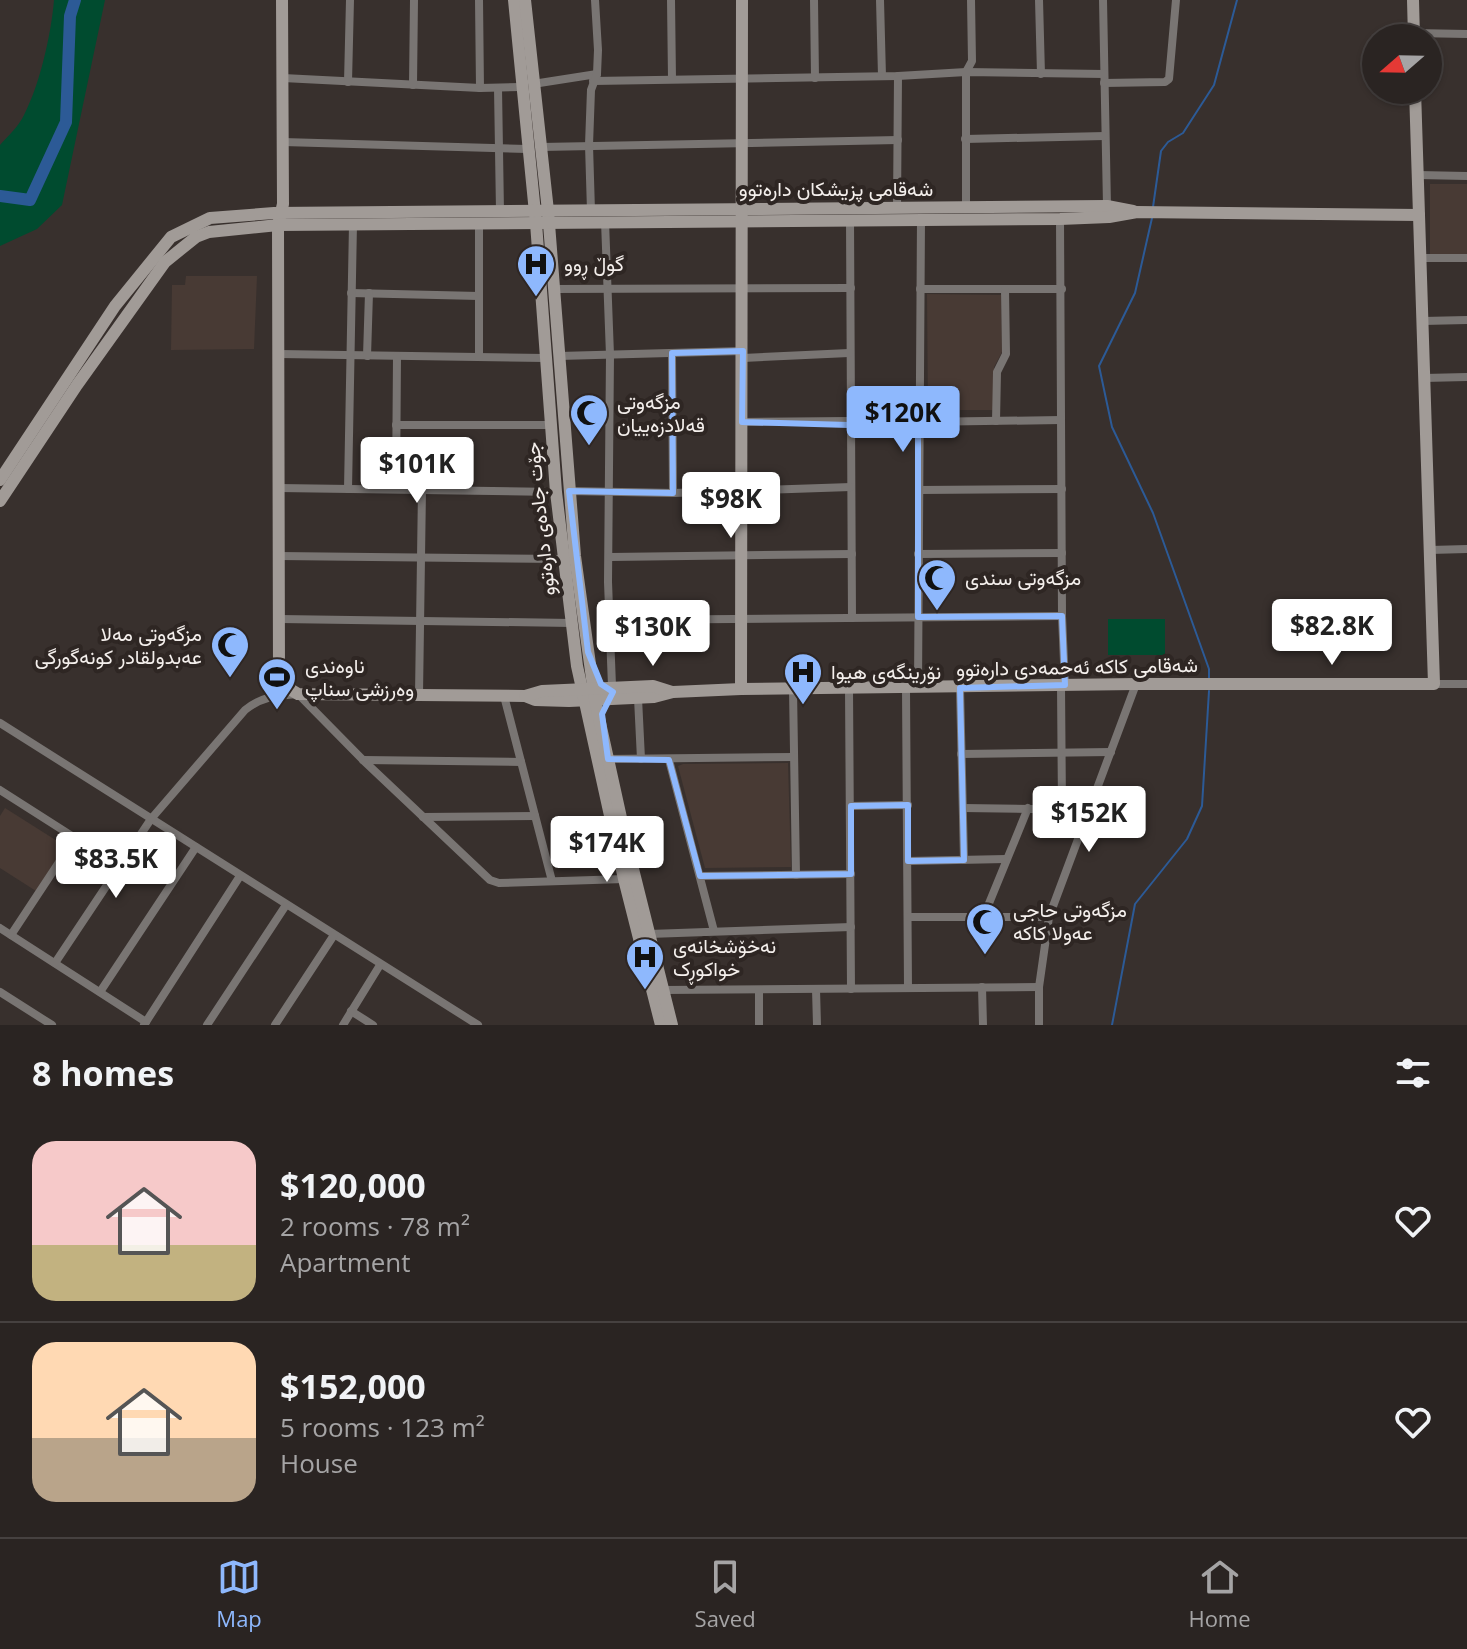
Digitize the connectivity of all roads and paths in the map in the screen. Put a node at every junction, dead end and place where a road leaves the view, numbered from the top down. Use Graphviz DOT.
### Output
graph roads {
  1 [pos="282,0"];
  2 [pos="350,0"];
  3 [pos="414,0"];
  4 [pos="479,0"];
  5 [pos="514,0"];
  6 [pos="525,0"];
  7 [pos="595,0"];
  8 [pos="671,0"];
  9 [pos="742,0"];
  10 [pos="814,0"];
  11 [pos="880,0"];
  12 [pos="971,0"];
  13 [pos="1039,0"];
  14 [pos="1103,0"];
  15 [pos="1176,0"];
  16 [pos="1413,0"];
  17 [pos="1414,24"];
  18 [pos="1467,34"];
  19 [pos="1442,35"];
  20 [pos="966,72"];
  21 [pos="1041,74"];
  22 [pos="882,76"];
  23 [pos="898,76"];
  24 [pos="595,77"];
  25 [pos="743,77"];
  26 [pos="283,78"];
  27 [pos="815,78"];
  28 [pos="672,79"];
  29 [pos="1104,79"];
  30 [pos="348,82"];
  31 [pos="413,85"];
  32 [pos="527,86"];
  33 [pos="480,88"];
  34 [pos="498,88"];
  35 [pos="1415,104"];
  36 [pos="1105,136"];
  37 [pos="965,139"];
  38 [pos="898,140"];
  39 [pos="283,142"];
  40 [pos="743,144"];
  41 [pos="589,145"];
  42 [pos="500,147"];
  43 [pos="534,148"];
  44 [pos="1418,175"];
  45 [pos="1467,176"];
  46 [pos="1107,206"];
  47 [pos="897,208"];
  48 [pos="966,208"];
  49 [pos="591,211"];
  50 [pos="500,212"];
  51 [pos="1133,212"];
  52 [pos="921,214"];
  53 [pos="1419,215"];
  54 [pos="742,216"];
  55 [pos="542,217"];
  56 [pos="280,219"];
  57 [pos="850,219"];
  58 [pos="1060,219"];
  59 [pos="605,221"];
  60 [pos="479,223"];
  61 [pos="353,224"];
  62 [pos="1421,258"];
  63 [pos="1467,258"];
  64 [pos="741,288"];
  65 [pos="851,288"];
  66 [pos="553,289"];
  67 [pos="920,289"];
  68 [pos="1062,289"];
  69 [pos="606,290"];
  70 [pos="1005,290"];
  71 [pos="351,293"];
  72 [pos="369,293"];
  73 [pos="479,296"];
  74 [pos="1467,320"];
  75 [pos="1423,321"];
  76 [pos="672,353"];
  77 [pos="849,353"];
  78 [pos="279,354"];
  79 [pos="743,354"];
  80 [pos="610,355"];
  81 [pos="351,356"];
  82 [pos="367,356"];
  83 [pos="397,356"];
  84 [pos="479,357"];
  85 [pos="552,357"];
  86 [pos="1467,377"];
  87 [pos="1424,378"];
  88 [pos="1061,420"];
  89 [pos="996,421"];
  90 [pos="742,422"];
  91 [pos="851,424"];
  92 [pos="396,425"];
  93 [pos="551,425"];
  94 [pos="918,425"];
  95 [pos="0,480"];
  96 [pos="851,487"];
  97 [pos="279,488"];
  98 [pos="348,489"];
  99 [pos="396,489"];
  100 [pos="422,489"];
  101 [pos="1062,489"];
  102 [pos="742,490"];
  103 [pos="919,490"];
  104 [pos="563,492"];
  105 [pos="608,493"];
  106 [pos="673,493"];
  107 [pos="0,501"];
  108 [pos="1467,549"];
  109 [pos="1430,550"];
  110 [pos="1062,553"];
  111 [pos="852,554"];
  112 [pos="918,554"];
  113 [pos="740,555"];
  114 [pos="279,556"];
  115 [pos="610,557"];
  116 [pos="422,558"];
  117 [pos="563,559"];
  118 [pos="1062,616"];
  119 [pos="918,617"];
  120 [pos="852,618"];
  121 [pos="280,619"];
  122 [pos="611,620"];
  123 [pos="743,620"];
  124 [pos="421,623"];
  125 [pos="572,623"];
  126 [pos="588,652"];
  127 [pos="577,666"];
  128 [pos="1136,684"];
  129 [pos="1434,684"];
  130 [pos="1467,684"];
  131 [pos="1063,685"];
  132 [pos="612,686"];
  133 [pos="960,688"];
  134 [pos="741,689"];
  135 [pos="793,689"];
  136 [pos="849,689"];
  137 [pos="912,689"];
  138 [pos="298,694"];
  139 [pos="588,694"];
  140 [pos="631,694"];
  141 [pos="419,695"];
  142 [pos="563,695"];
  143 [pos="504,696"];
  144 [pos="0,723"];
  145 [pos="596,733"];
  146 [pos="1111,752"];
  147 [pos="1061,753"];
  148 [pos="961,754"];
  149 [pos="794,757"];
  150 [pos="608,759"];
  151 [pos="641,759"];
  152 [pos="363,760"];
  153 [pos="669,760"];
  154 [pos="521,762"];
  155 [pos="1,794"];
  156 [pos="908,805"];
  157 [pos="851,806"];
  158 [pos="963,808"];
  159 [pos="1028,808"];
  160 [pos="1062,808"];
  161 [pos="1090,810"];
  162 [pos="535,816"];
  163 [pos="423,817"];
  164 [pos="151,819"];
  165 [pos="75,838"];
  166 [pos="196,847"];
  167 [pos="1006,859"];
  168 [pos="964,860"];
  169 [pos="908,861"];
  170 [pos="119,866"];
  171 [pos="851,874"];
  172 [pos="796,875"];
  173 [pos="240,876"];
  174 [pos="700,876"];
  175 [pos="624,879"];
  176 [pos="552,881"];
  177 [pos="286,905"];
  178 [pos="908,917"];
  179 [pos="1049,917"];
  180 [pos="983,918"];
  181 [pos="851,927"];
  182 [pos="0,928"];
  183 [pos="714,931"];
  184 [pos="649,934"];
  185 [pos="11,935"];
  186 [pos="334,935"];
  187 [pos="55,963"];
  188 [pos="380,965"];
  189 [pos="982,987"];
  190 [pos="1039,987"];
  191 [pos="908,988"];
  192 [pos="816,989"];
  193 [pos="851,989"];
  194 [pos="663,990"];
  195 [pos="759,990"];
  196 [pos="0,992"];
  197 [pos="100,992"];
  198 [pos="351,1011"];
  199 [pos="39,1022"];
  200 [pos="145,1023"];
  201 [pos="52,1025"];
  202 [pos="209,1025"];
  203 [pos="275,1025"];
  204 [pos="343,1025"];
  205 [pos="373,1025"];
  206 [pos="478,1025"];
  207 [pos="661,1025"];
  208 [pos="672,1025"];
  209 [pos="759,1025"];
  210 [pos="817,1025"];
  211 [pos="983,1025"];
  212 [pos="1039,1025"];
  1 -- 26 [label="main road"];
  2 -- 30 [label="street"];
  3 -- 31 [label="street"];
  4 -- 33 [label="street"];
  5 -- 32 [label="main road, جۆت جادەی دارەتوو"];
  6 -- 32 [label="main road, جۆت جادەی دارەتوو"];
  7 -- 24 [label="street"];
  8 -- 28 [label="street"];
  9 -- 25 [label="main road"];
  10 -- 27 [label="street"];
  11 -- 22 [label="street"];
  12 -- 20 [label="street"];
  13 -- 21 [label="street"];
  14 -- 29 [label="street"];
  15 -- 29 [label="street"];
  16 -- 17 [label="main road"];
  18 -- 19 [label="street"];
  20 -- 21 [label="street"];
  20 -- 23 [label="street"];
  20 -- 37 [label="street"];
  21 -- 29 [label="street"];
  22 -- 23 [label="street"];
  22 -- 27 [label="street"];
  23 -- 38 [label="street"];
  24 -- 28 [label="street"];
  24 -- 32 [label="street"];
  24 -- 41 [label="street"];
  25 -- 27 [label="street"];
  25 -- 28 [label="street"];
  25 -- 40 [label="main road"];
  26 -- 30 [label="street"];
  26 -- 39 [label="main road"];
  29 -- 36 [label="street"];
  30 -- 31 [label="street"];
  31 -- 33 [label="street"];
  32 -- 34 [label="street"];
  32 -- 43 [label="main road, جۆت جادەی دارەتوو"];
  33 -- 34 [label="street"];
  34 -- 42 [label="street"];
  35 -- 44 [label="main road"];
  36 -- 37 [label="street"];
  36 -- 46 [label="street"];
  37 -- 48 [label="street"];
  38 -- 40 [label="street"];
  38 -- 47 [label="street"];
  39 -- 42 [label="street"];
  39 -- 56 [label="main road"];
  40 -- 41 [label="street"];
  40 -- 54 [label="main road"];
  41 -- 43 [label="street"];
  41 -- 49 [label="street"];
  42 -- 43 [label="street"];
  42 -- 50 [label="street"];
  43 -- 55 [label="main road, جۆت جادەی دارەتوو"];
  44 -- 45 [label="street"];
  44 -- 53 [label="main road"];
  46 -- 48 [label="main road, شەقامی پزیشکان دارەتوو"];
  46 -- 51 [label="main road, شەقامی پزیشکان دارەتوو"];
  47 -- 52 [label="main road, شەقامی پزیشکان دارەتوو"];
  47 -- 54 [label="main road, شەقامی پزیشکان دارەتوو"];
  48 -- 52 [label="main road, شەقامی پزیشکان دارەتوو"];
  49 -- 54 [label="main road, شەقامی پزیشکان دارەتوو"];
  49 -- 55 [label="main road, شەقامی پزیشکان دارەتوو"];
  50 -- 55 [label="main road"];
  50 -- 56 [label="main road"];
  51 -- 53 [label="main road, شەقامی پزیشکان دارەتوو"];
  51 -- 58 [label="main road, شەقامی پزیشکان دارەتوو"];
  52 -- 57 [label="main road, شەقامی پزیشکان دارەتوو"];
  52 -- 58 [label="main road, شەقامی پزیشکان دارەتوو"];
  52 -- 67 [label="street"];
  53 -- 62 [label="main road"];
  54 -- 57 [label="main road, شەقامی پزیشکان دارەتوو"];
  54 -- 59 [label="main road, شەقامی پزیشکان دارەتوو"];
  54 -- 64 [label="main road"];
  55 -- 59 [label="main road, شەقامی پزیشکان دارەتوو"];
  55 -- 60 [label="main road"];
  55 -- 66 [label="main road, جۆت جادەی دارەتوو"];
  55 -- 85 [label="main road, جۆت جادەی دارەتوو"];
  56 -- 61 [label="main road"];
  56 -- 78 [label="main road"];
  56 -- 95 [label="main road"];
  56 -- 107 [label="main road"];
  57 -- 65 [label="street"];
  58 -- 68 [label="street"];
  59 -- 69 [label="street"];
  60 -- 61 [label="main road"];
  60 -- 73 [label="street"];
  61 -- 71 [label="street"];
  62 -- 63 [label="street"];
  62 -- 75 [label="main road"];
  64 -- 65 [label="street"];
  64 -- 69 [label="street"];
  64 -- 79 [label="main road"];
  65 -- 77 [label="street"];
  66 -- 69 [label="street"];
  66 -- 85 [label="main road, جۆت جادەی دارەتوو"];
  67 -- 70 [label="street"];
  67 -- 94 [label="street"];
  68 -- 70 [label="street"];
  68 -- 88 [label="street"];
  69 -- 80 [label="street"];
  70 -- 89 [label="street"];
  71 -- 72 [label="street"];
  71 -- 81 [label="street"];
  72 -- 73 [label="street"];
  72 -- 82 [label="street"];
  73 -- 84 [label="street"];
  74 -- 75 [label="street"];
  75 -- 87 [label="main road"];
  76 -- 79 [label="street"];
  76 -- 80 [label="street"];
  76 -- 106 [label="street"];
  77 -- 79 [label="street"];
  77 -- 91 [label="street"];
  78 -- 81 [label="street"];
  78 -- 97 [label="main road"];
  79 -- 90 [label="main road"];
  80 -- 85 [label="street"];
  80 -- 105 [label="street"];
  81 -- 82 [label="street"];
  81 -- 98 [label="street"];
  82 -- 83 [label="street"];
  83 -- 84 [label="street"];
  83 -- 92 [label="street"];
  84 -- 85 [label="street"];
  85 -- 93 [label="main road, جۆت جادەی دارەتوو"];
  85 -- 104 [label="main road, جۆت جادەی دارەتوو"];
  86 -- 87 [label="street"];
  87 -- 109 [label="main road"];
  88 -- 89 [label="street"];
  88 -- 101 [label="street"];
  89 -- 94 [label="street"];
  90 -- 91 [label="street"];
  90 -- 102 [label="main road"];
  91 -- 94 [label="street"];
  91 -- 96 [label="street"];
  92 -- 93 [label="street"];
  92 -- 99 [label="street"];
  93 -- 104 [label="main road, جۆت جادەی دارەتوو"];
  94 -- 103 [label="street"];
  96 -- 102 [label="street"];
  96 -- 111 [label="street"];
  97 -- 98 [label="street"];
  97 -- 114 [label="main road"];
  98 -- 99 [label="street"];
  99 -- 100 [label="street"];
  100 -- 104 [label="street"];
  100 -- 116 [label="street"];
  101 -- 103 [label="street"];
  101 -- 110 [label="street"];
  102 -- 106 [label="street"];
  102 -- 113 [label="main road"];
  103 -- 112 [label="street"];
  104 -- 105 [label="street"];
  104 -- 117 [label="main road, جۆت جادەی دارەتوو"];
  104 -- 126 [label="main road, جۆت جادەی دارەتوو"];
  105 -- 106 [label="street"];
  105 -- 115 [label="street"];
  108 -- 109 [label="street"];
  109 -- 129 [label="main road"];
  110 -- 112 [label="street"];
  110 -- 118 [label="street"];
  111 -- 113 [label="street"];
  111 -- 120 [label="street"];
  112 -- 119 [label="street"];
  113 -- 115 [label="street"];
  113 -- 123 [label="main road"];
  114 -- 116 [label="street"];
  114 -- 121 [label="main road"];
  115 -- 122 [label="street"];
  116 -- 117 [label="street"];
  116 -- 124 [label="street"];
  117 -- 125 [label="main road, جۆت جادەی دارەتوو"];
  118 -- 119 [label="street"];
  118 -- 131 [label="street"];
  119 -- 120 [label="street"];
  119 -- 137 [label="street"];
  120 -- 123 [label="street"];
  121 -- 124 [label="street"];
  121 -- 138 [label="main road"];
  122 -- 123 [label="street"];
  122 -- 132 [label="street"];
  123 -- 134 [label="main road"];
  124 -- 125 [label="street"];
  124 -- 141 [label="street"];
  125 -- 127 [label="main road, جۆت جادەی دارەتوو"];
  126 -- 132 [label="main road"];
  126 -- 139 [label="main road, جۆت جادەی دارەتوو"];
  127 -- 139 [label="main road, جۆت جادەی دارەتوو"];
  127 -- 142 [label="main road"];
  128 -- 129 [label="main road, شەقامی کاکە ئەحمەدی دارەتوو"];
  128 -- 131 [label="main road, شەقامی کاکە ئەحمەدی دارەتوو"];
  128 -- 146 [label="street"];
  129 -- 130 [label="street"];
  131 -- 133 [label="main road, شەقامی کاکە ئەحمەدی دارەتوو"];
  131 -- 147 [label="street"];
  132 -- 140 [label="main road"];
  133 -- 137 [label="main road, شەقامی کاکە ئەحمەدی دارەتوو"];
  133 -- 148 [label="street"];
  134 -- 135 [label="main road, شەقامی کاکە ئەحمەدی دارەتوو"];
  134 -- 140 [label="main road, شەقامی کاکە ئەحمەدی دارەتوو"];
  135 -- 136 [label="main road, شەقامی کاکە ئەحمەدی دارەتوو"];
  135 -- 149 [label="street"];
  136 -- 137 [label="main road, شەقامی کاکە ئەحمەدی دارەتوو"];
  136 -- 157 [label="street"];
  137 -- 156 [label="street"];
  138 -- 141 [label="main road, شەقامی کاکە ئەحمەدی دارەتوو"];
  138 -- 152 [label="street"];
  138 -- 164 [label="street"];
  139 -- 140 [label="main road, شەقامی کاکە ئەحمەدی دارەتوو"];
  139 -- 142 [label="main road, شەقامی کاکە ئەحمەدی دارەتوو"];
  139 -- 145 [label="main road, جۆت جادەی دارەتوو"];
  140 -- 145 [label="main road"];
  140 -- 151 [label="street"];
  141 -- 143 [label="main road, شەقامی کاکە ئەحمەدی دارەتوو"];
  142 -- 143 [label="main road, شەقامی کاکە ئەحمەدی دارەتوو"];
  142 -- 145 [label="main road"];
  143 -- 154 [label="street"];
  144 -- 164 [label="street"];
  145 -- 150 [label="main road, جۆت جادەی دارەتوو"];
  145 -- 175 [label="main road, جۆت جادەی دارەتوو"];
  146 -- 147 [label="street"];
  146 -- 161 [label="street"];
  147 -- 148 [label="street"];
  147 -- 160 [label="street"];
  148 -- 158 [label="street"];
  149 -- 153 [label="street"];
  149 -- 172 [label="street"];
  150 -- 151 [label="street"];
  150 -- 184 [label="main road, جۆت جادەی دارەتوو"];
  151 -- 153 [label="street"];
  152 -- 154 [label="street"];
  152 -- 163 [label="street"];
  153 -- 174 [label="street"];
  154 -- 162 [label="street"];
  155 -- 165 [label="street"];
  156 -- 157 [label="street"];
  156 -- 169 [label="street"];
  157 -- 171 [label="street"];
  158 -- 159 [label="street"];
  158 -- 168 [label="street"];
  159 -- 160 [label="street"];
  159 -- 167 [label="street"];
  160 -- 161 [label="street"];
  161 -- 179 [label="street"];
  162 -- 163 [label="street"];
  162 -- 176 [label="street"];
  163 -- 176 [label="street"];
  164 -- 166 [label="street"];
  164 -- 170 [label="street"];
  165 -- 170 [label="street"];
  165 -- 185 [label="street"];
  166 -- 173 [label="street"];
  166 -- 197 [label="street"];
  167 -- 168 [label="street"];
  167 -- 180 [label="street"];
  168 -- 169 [label="street"];
  169 -- 178 [label="street"];
  170 -- 187 [label="street"];
  171 -- 172 [label="street"];
  171 -- 181 [label="street"];
  172 -- 174 [label="street"];
  173 -- 177 [label="street"];
  173 -- 200 [label="street"];
  174 -- 183 [label="street"];
  175 -- 176 [label="street"];
  175 -- 207 [label="main road, جۆت جادەی دارەتوو"];
  177 -- 186 [label="street"];
  177 -- 202 [label="street"];
  178 -- 180 [label="street"];
  178 -- 191 [label="street"];
  179 -- 180 [label="street"];
  179 -- 190 [label="street"];
  181 -- 183 [label="street"];
  181 -- 193 [label="street"];
  182 -- 185 [label="street"];
  183 -- 184 [label="street"];
  184 -- 194 [label="main road, جۆت جادەی دارەتوو"];
  185 -- 187 [label="street"];
  186 -- 188 [label="street"];
  186 -- 203 [label="street"];
  187 -- 197 [label="street"];
  188 -- 198 [label="street"];
  188 -- 206 [label="street"];
  189 -- 190 [label="street"];
  189 -- 191 [label="street"];
  189 -- 211 [label="street"];
  190 -- 212 [label="street"];
  191 -- 193 [label="street"];
  192 -- 193 [label="street"];
  192 -- 195 [label="street"];
  192 -- 210 [label="street"];
  194 -- 195 [label="street"];
  194 -- 208 [label="main road, جۆت جادەی دارەتوو"];
  195 -- 209 [label="street"];
  196 -- 199 [label="street"];
  197 -- 200 [label="street"];
  198 -- 204 [label="street"];
  198 -- 205 [label="street"];
  199 -- 201 [label="street"];
}
